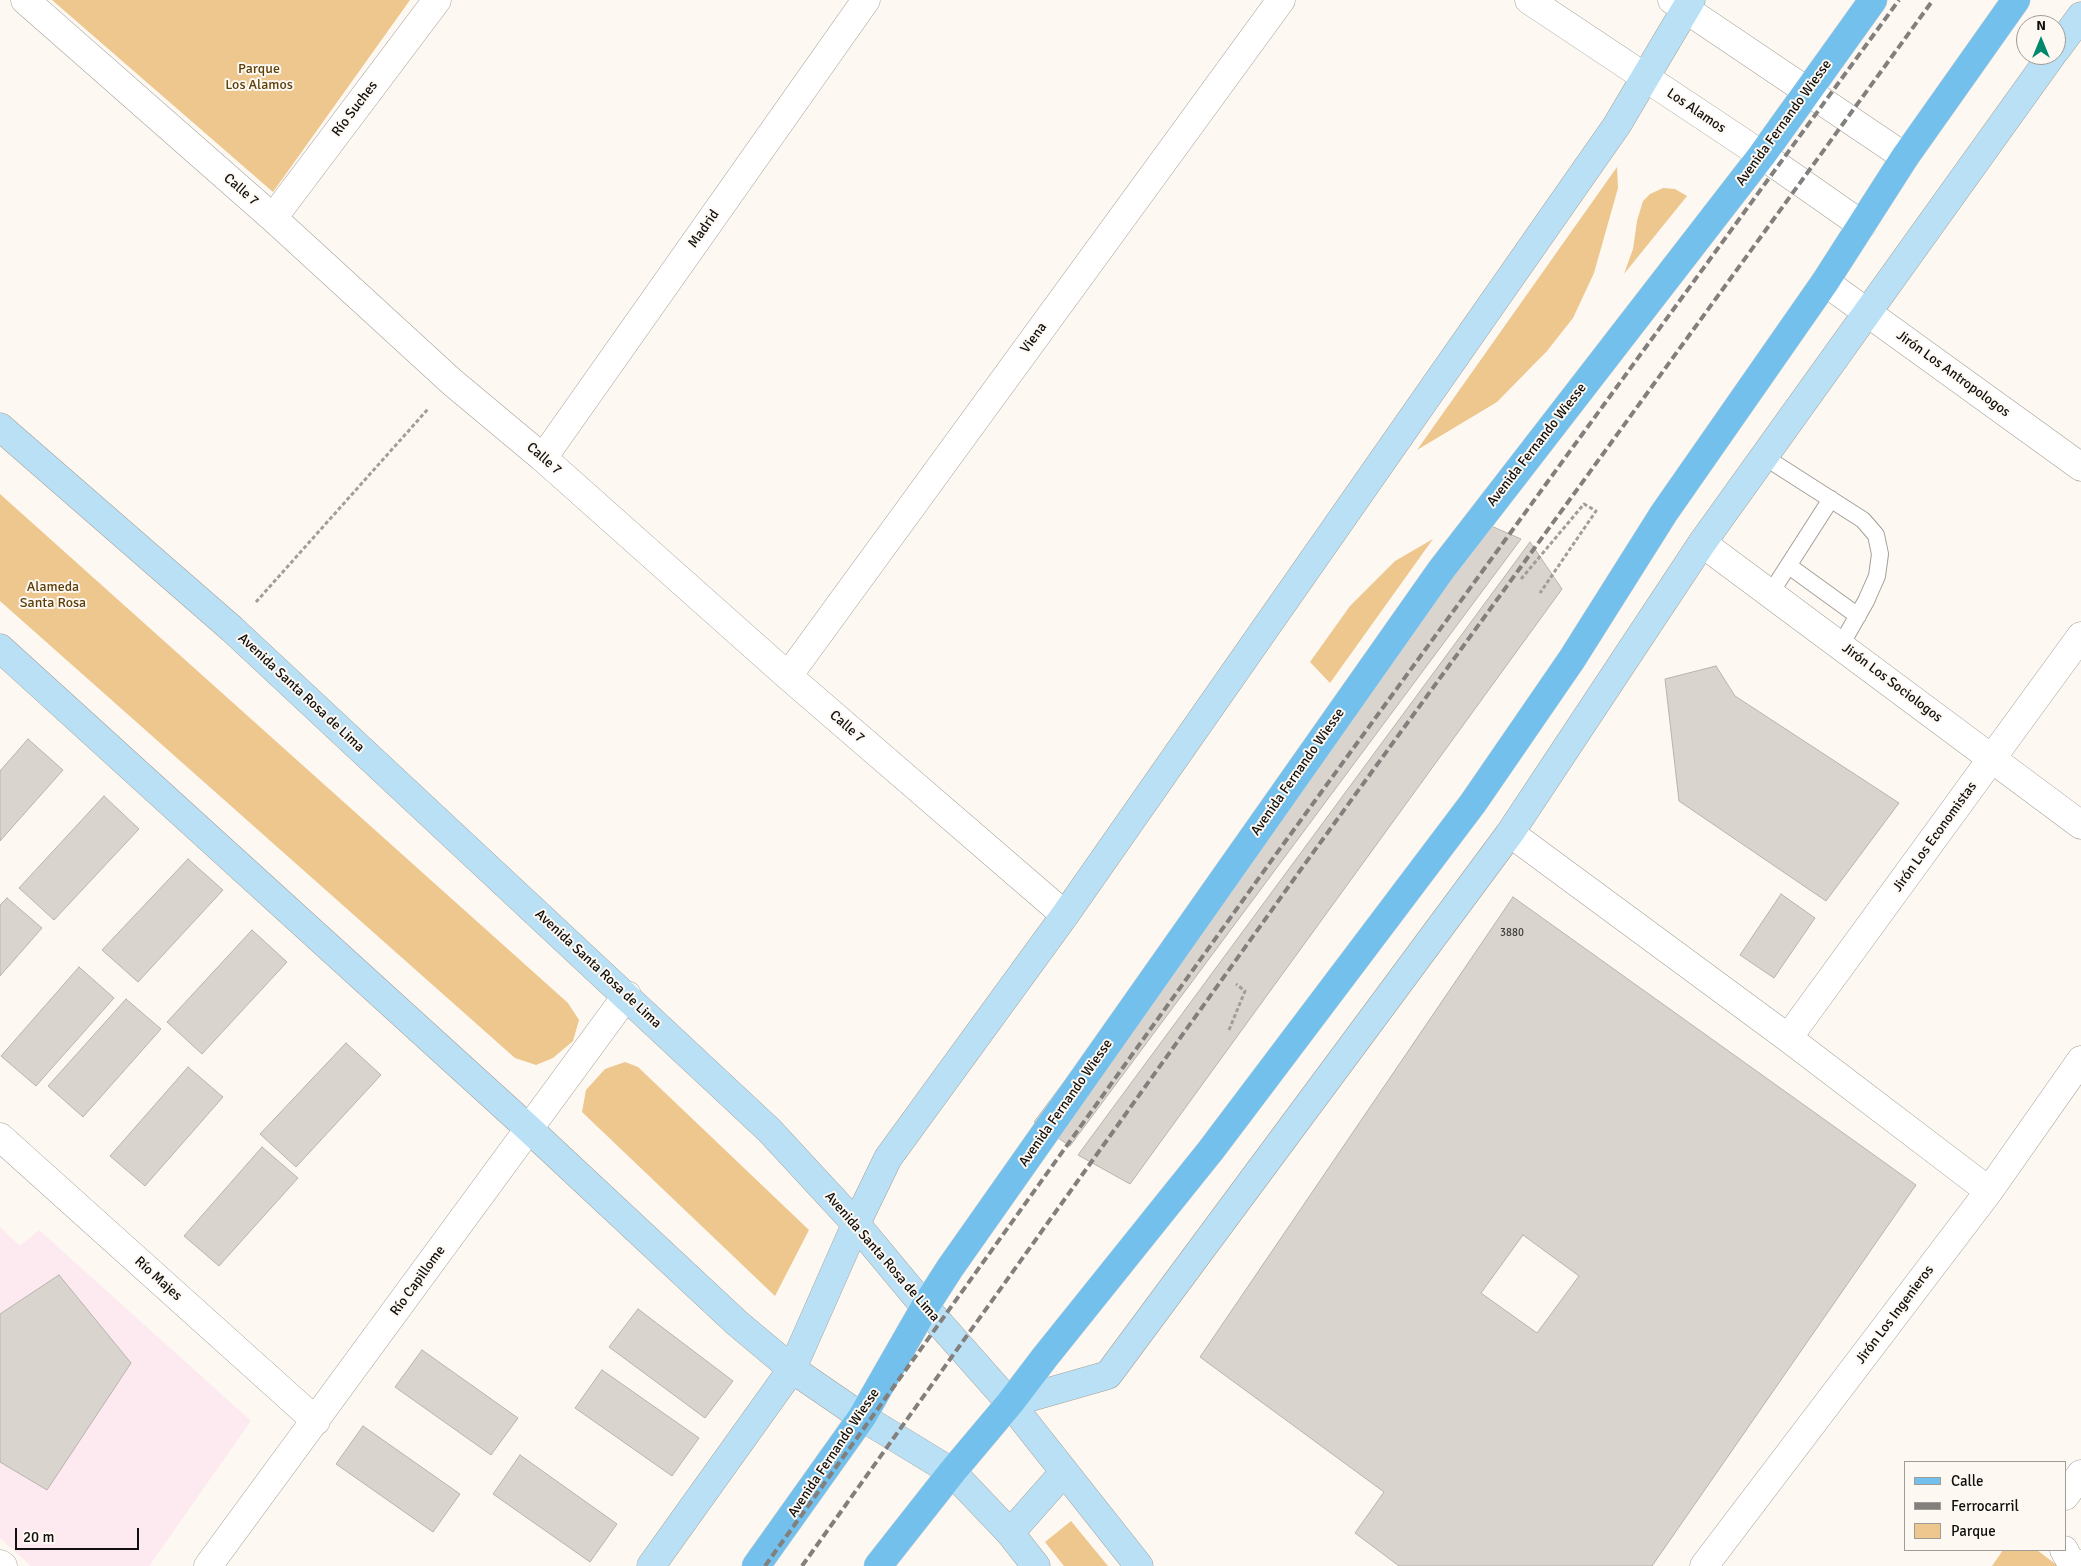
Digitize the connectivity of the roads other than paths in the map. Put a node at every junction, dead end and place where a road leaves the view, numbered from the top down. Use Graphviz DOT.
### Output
graph roads {
  1 [pos="25,0"];
  2 [pos="437,0"];
  3 [pos="866,0"];
  4 [pos="1281,0"];
  5 [pos="1529,0"];
  6 [pos="1873,0"];
  7 [pos="2016,0"];
  8 [pos="1683,3"];
  9 [pos="2081,16"];
  10 [pos="2066,36"];
  11 [pos="2045,65"];
  12 [pos="1646,77"];
  13 [pos="1808,91"];
  14 [pos="1762,155"];
  15 [pos="1905,158"];
  16 [pos="273,218"];
  17 [pos="1862,225"];
  18 [pos="1825,282"];
  19 [pos="1867,310"];
  20 [pos="0,427"];
  21 [pos="1763,456"];
  22 [pos="543,458"];
  23 [pos="2081,467"];
  24 [pos="1830,499"];
  25 [pos="1702,543"];
  26 [pos="1789,566"];
  27 [pos="1770,594"];
  28 [pos="1858,616"];
  29 [pos="2081,636"];
  30 [pos="1841,645"];
  31 [pos="0,648"];
  32 [pos="788,676"];
  33 [pos="1993,758"];
  34 [pos="2081,825"];
  35 [pos="1510,834"];
  36 [pos="1065,915"];
  37 [pos="627,995"];
  38 [pos="1788,1038"];
  39 [pos="2081,1060"];
  40 [pos="528,1128"];
  41 [pos="0,1137"];
  42 [pos="1989,1191"];
  43 [pos="856,1224"];
  44 [pos="925,1306"];
  45 [pos="792,1369"];
  46 [pos="1010,1403"];
  47 [pos="862,1417"];
  48 [pos="316,1421"];
  49 [pos="952,1472"];
  50 [pos="1064,1472"];
  51 [pos="2081,1474"];
  52 [pos="2066,1495"];
  53 [pos="1010,1533"];
  54 [pos="2065,1551"];
  55 [pos="208,1566"];
  56 [pos="651,1566"];
  57 [pos="756,1566"];
  58 [pos="878,1566"];
  59 [pos="1036,1566"];
  60 [pos="1139,1566"];
  61 [pos="1704,1566"];
  62 [pos="2079,1566"];
  1 -- 16 [label="street, Calle 7"];
  2 -- 16 [label="street, Río Suches"];
  3 -- 22 [label="street, Madrid"];
  4 -- 32 [label="street, Viena"];
  5 -- 12 [label="street, Los Alamos"];
  6 -- 13 [label="main road, Avenida Fernando Wiesse"];
  7 -- 15 [label="main road"];
  8 -- 12 [label="main road"];
  8 -- 13 [label="street"];
  9 -- 10 [label="main road"];
  11 -- 19 [label="main road"];
  12 -- 14 [label="street, Los Alamos"];
  12 -- 36 [label="main road"];
  13 -- 14 [label="main road, Avenida Fernando Wiesse"];
  13 -- 15 [label="street"];
  14 -- 17 [label="street, Los Alamos"];
  14 -- 44 [label="main road, Avenida Fernando Wiesse"];
  15 -- 17 [label="main road"];
  16 -- 22 [label="street, Calle 7"];
  17 -- 18 [label="main road"];
  18 -- 19 [label="street, Jirón Los Antropologos"];
  18 -- 46 [label="main road"];
  19 -- 21 [label="main road"];
  19 -- 23 [label="street, Jirón Los Antropologos"];
  20 -- 37 [label="main road, Avenida Santa Rosa de Lima"];
  21 -- 24 [label="lane"];
  21 -- 25 [label="main road"];
  22 -- 32 [label="street, Calle 7"];
  24 -- 26 [label="lane"];
  24 -- 28 [label="lane"];
  25 -- 27 [label="street, Jirón Los Sociologos"];
  25 -- 35 [label="main road"];
  26 -- 27 [label="lane"];
  26 -- 28 [label="lane"];
  27 -- 30 [label="street, Jirón Los Sociologos"];
  28 -- 30 [label="lane"];
  29 -- 33 [label="street, Jirón Los Economistas"];
  30 -- 33 [label="street, Jirón Los Sociologos"];
  31 -- 40 [label="main road"];
  32 -- 36 [label="street, Calle 7"];
  33 -- 34 [label="street, Jirón Los Sociologos"];
  33 -- 38 [label="street, Jirón Los Economistas"];
  35 -- 38 [label="street"];
  35 -- 46 [label="main road"];
  36 -- 43 [label="main road"];
  37 -- 40 [label="street, Río Capillome"];
  37 -- 43 [label="main road, Avenida Santa Rosa de Lima"];
  38 -- 42 [label="street"];
  39 -- 42 [label="street, Jirón Los Ingenieros"];
  40 -- 45 [label="main road"];
  40 -- 48 [label="street, Río Capillome"];
  41 -- 48 [label="street, Río Majes"];
  42 -- 61 [label="street, Jirón Los Ingenieros"];
  43 -- 44 [label="main road, Avenida Santa Rosa de Lima"];
  43 -- 45 [label="main road"];
  44 -- 46 [label="main road, Avenida Santa Rosa de Lima"];
  44 -- 47 [label="main road, Avenida Fernando Wiesse"];
  45 -- 47 [label="main road"];
  45 -- 56 [label="main road"];
  46 -- 49 [label="main road"];
  46 -- 50 [label="main road, Avenida Santa Rosa de Lima"];
  47 -- 49 [label="main road"];
  47 -- 57 [label="main road, Avenida Fernando Wiesse"];
  48 -- 55 [label="street, Río Capillome"];
  49 -- 53 [label="main road"];
  49 -- 58 [label="main road"];
  50 -- 53 [label="main road"];
  50 -- 60 [label="main road, Avenida Santa Rosa de Lima"];
  51 -- 52 [label="street"];
  53 -- 59 [label="main road"];
  54 -- 62 [label="street"];
}
